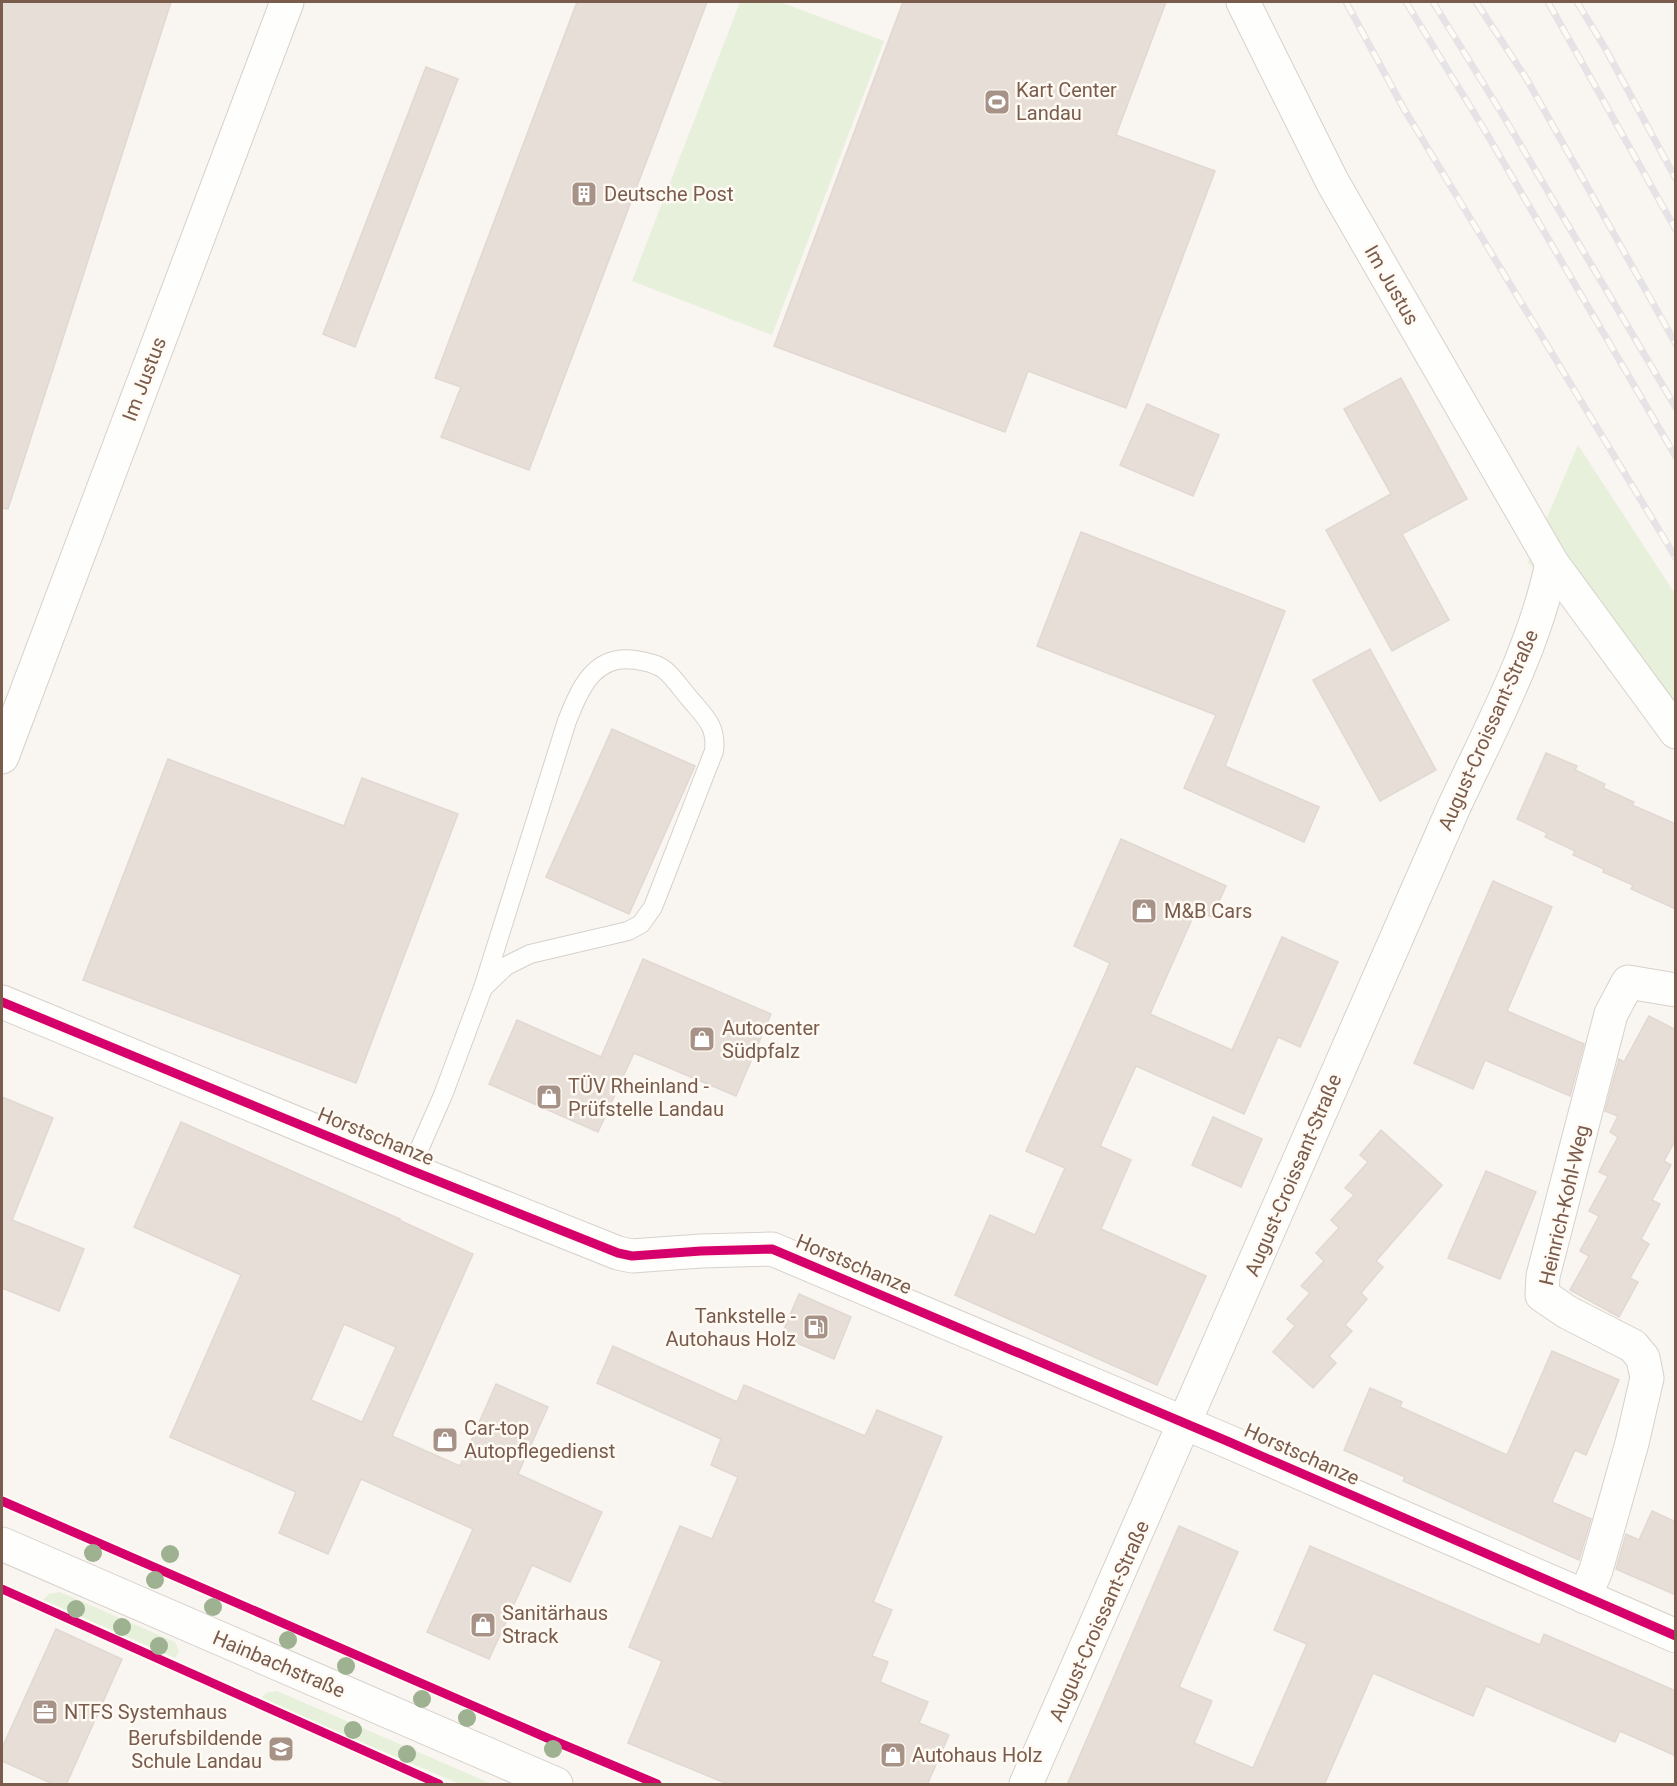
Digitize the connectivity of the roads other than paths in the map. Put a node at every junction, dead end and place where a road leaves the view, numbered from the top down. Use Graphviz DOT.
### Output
graph roads {
  1 [pos="287,2"];
  2 [pos="1244,2"];
  3 [pos="1552,563"];
  4 [pos="1676,732"];
  5 [pos="2,757"];
  6 [pos="483,988"];
  7 [pos="1676,990"];
  8 [pos="2,1002"];
  9 [pos="410,1170"];
  10 [pos="1185,1424"];
  11 [pos="2,1544"];
  12 [pos="1585,1597"];
  13 [pos="1676,1636"];
  14 [pos="556,1785"];
  15 [pos="1026,1785"];
  1 -- 5 [label="street, Im Justus"];
  2 -- 3 [label="street, Im Justus"];
  3 -- 4 [label="street, Im Justus"];
  3 -- 10 [label="street, August-Croissant-Straße"];
  6 -- 6 [label="lane"];
  6 -- 9 [label="lane"];
  7 -- 12 [label="street, Heinrich-Kohl-Weg"];
  8 -- 9 [label="street, Horstschanze"];
  9 -- 10 [label="street, Horstschanze"];
  10 -- 12 [label="street, Horstschanze"];
  10 -- 15 [label="street, August-Croissant-Straße"];
  11 -- 14 [label="street, Hainbachstraße"];
  12 -- 13 [label="street, Horstschanze"];
}
